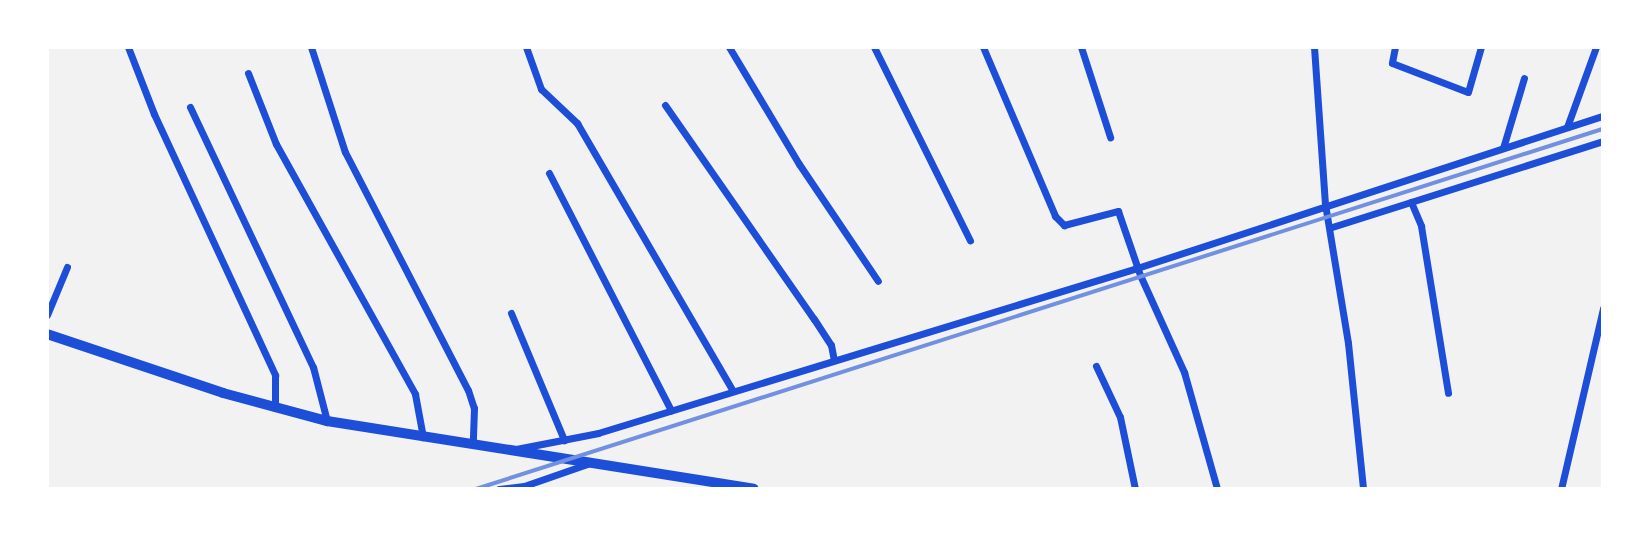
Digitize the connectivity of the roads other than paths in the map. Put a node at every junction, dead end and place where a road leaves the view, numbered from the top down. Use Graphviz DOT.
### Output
graph roads {
  1 [pos="128,47"];
  2 [pos="311,47"];
  3 [pos="526,47"];
  4 [pos="729,47"];
  5 [pos="874,47"];
  6 [pos="983,47"];
  7 [pos="1081,47"];
  8 [pos="1314,47"];
  9 [pos="1395,47"];
  10 [pos="1481,47"];
  11 [pos="1596,47"];
  12 [pos="248,73"];
  13 [pos="1524,78"];
  14 [pos="665,105"];
  15 [pos="190,107"];
  16 [pos="1603,116"];
  17 [pos="1567,127"];
  18 [pos="1110,137"];
  19 [pos="1603,141"];
  20 [pos="1503,148"];
  21 [pos="549,173"];
  22 [pos="1411,202"];
  23 [pos="1325,204"];
  24 [pos="1332,227"];
  25 [pos="970,240"];
  26 [pos="67,267"];
  27 [pos="1138,267"];
  28 [pos="878,281"];
  29 [pos="1603,308"];
  30 [pos="511,313"];
  31 [pos="47,315"];
  32 [pos="47,334"];
  33 [pos="834,360"];
  34 [pos="1096,366"];
  35 [pos="733,391"];
  36 [pos="1448,393"];
  37 [pos="275,409"];
  38 [pos="671,410"];
  39 [pos="327,421"];
  40 [pos="423,437"];
  41 [pos="564,440"];
  42 [pos="474,444"];
  43 [pos="512,450"];
  44 [pos="588,463"];
  45 [pos="722,486"];
  46 [pos="524,487"];
  47 [pos="499,489"];
  48 [pos="754,489"];
  49 [pos="1135,489"];
  50 [pos="1217,489"];
  51 [pos="1363,489"];
  52 [pos="1561,489"];
  1 -- 37 [label="street"];
  2 -- 42 [label="street"];
  3 -- 35 [label="street"];
  4 -- 28 [label="street"];
  5 -- 25 [label="street"];
  6 -- 27 [label="street"];
  7 -- 18 [label="street"];
  8 -- 23 [label="street"];
  9 -- 10 [label="street"];
  11 -- 17 [label="street"];
  12 -- 40 [label="street"];
  13 -- 20 [label="street"];
  14 -- 33 [label="street"];
  15 -- 39 [label="street"];
  16 -- 17 [label="street"];
  17 -- 20 [label="street"];
  19 -- 22 [label="street"];
  20 -- 23 [label="street"];
  21 -- 38 [label="street"];
  22 -- 24 [label="street"];
  22 -- 36 [label="street"];
  23 -- 24 [label="street"];
  23 -- 27 [label="street"];
  24 -- 51 [label="street"];
  26 -- 31 [label="street"];
  27 -- 33 [label="street"];
  27 -- 50 [label="street"];
  29 -- 52 [label="street"];
  30 -- 41 [label="street"];
  32 -- 37 [label="main road"];
  33 -- 35 [label="street"];
  34 -- 49 [label="street"];
  35 -- 38 [label="street"];
  37 -- 39 [label="main road"];
  38 -- 41 [label="street"];
  39 -- 40 [label="main road"];
  40 -- 42 [label="main road"];
  41 -- 43 [label="street"];
  42 -- 43 [label="main road"];
  43 -- 44 [label="main road"];
  44 -- 45 [label="main road"];
  44 -- 46 [label="street"];
  45 -- 48 [label="main road"];
  46 -- 47 [label="street"];
}
